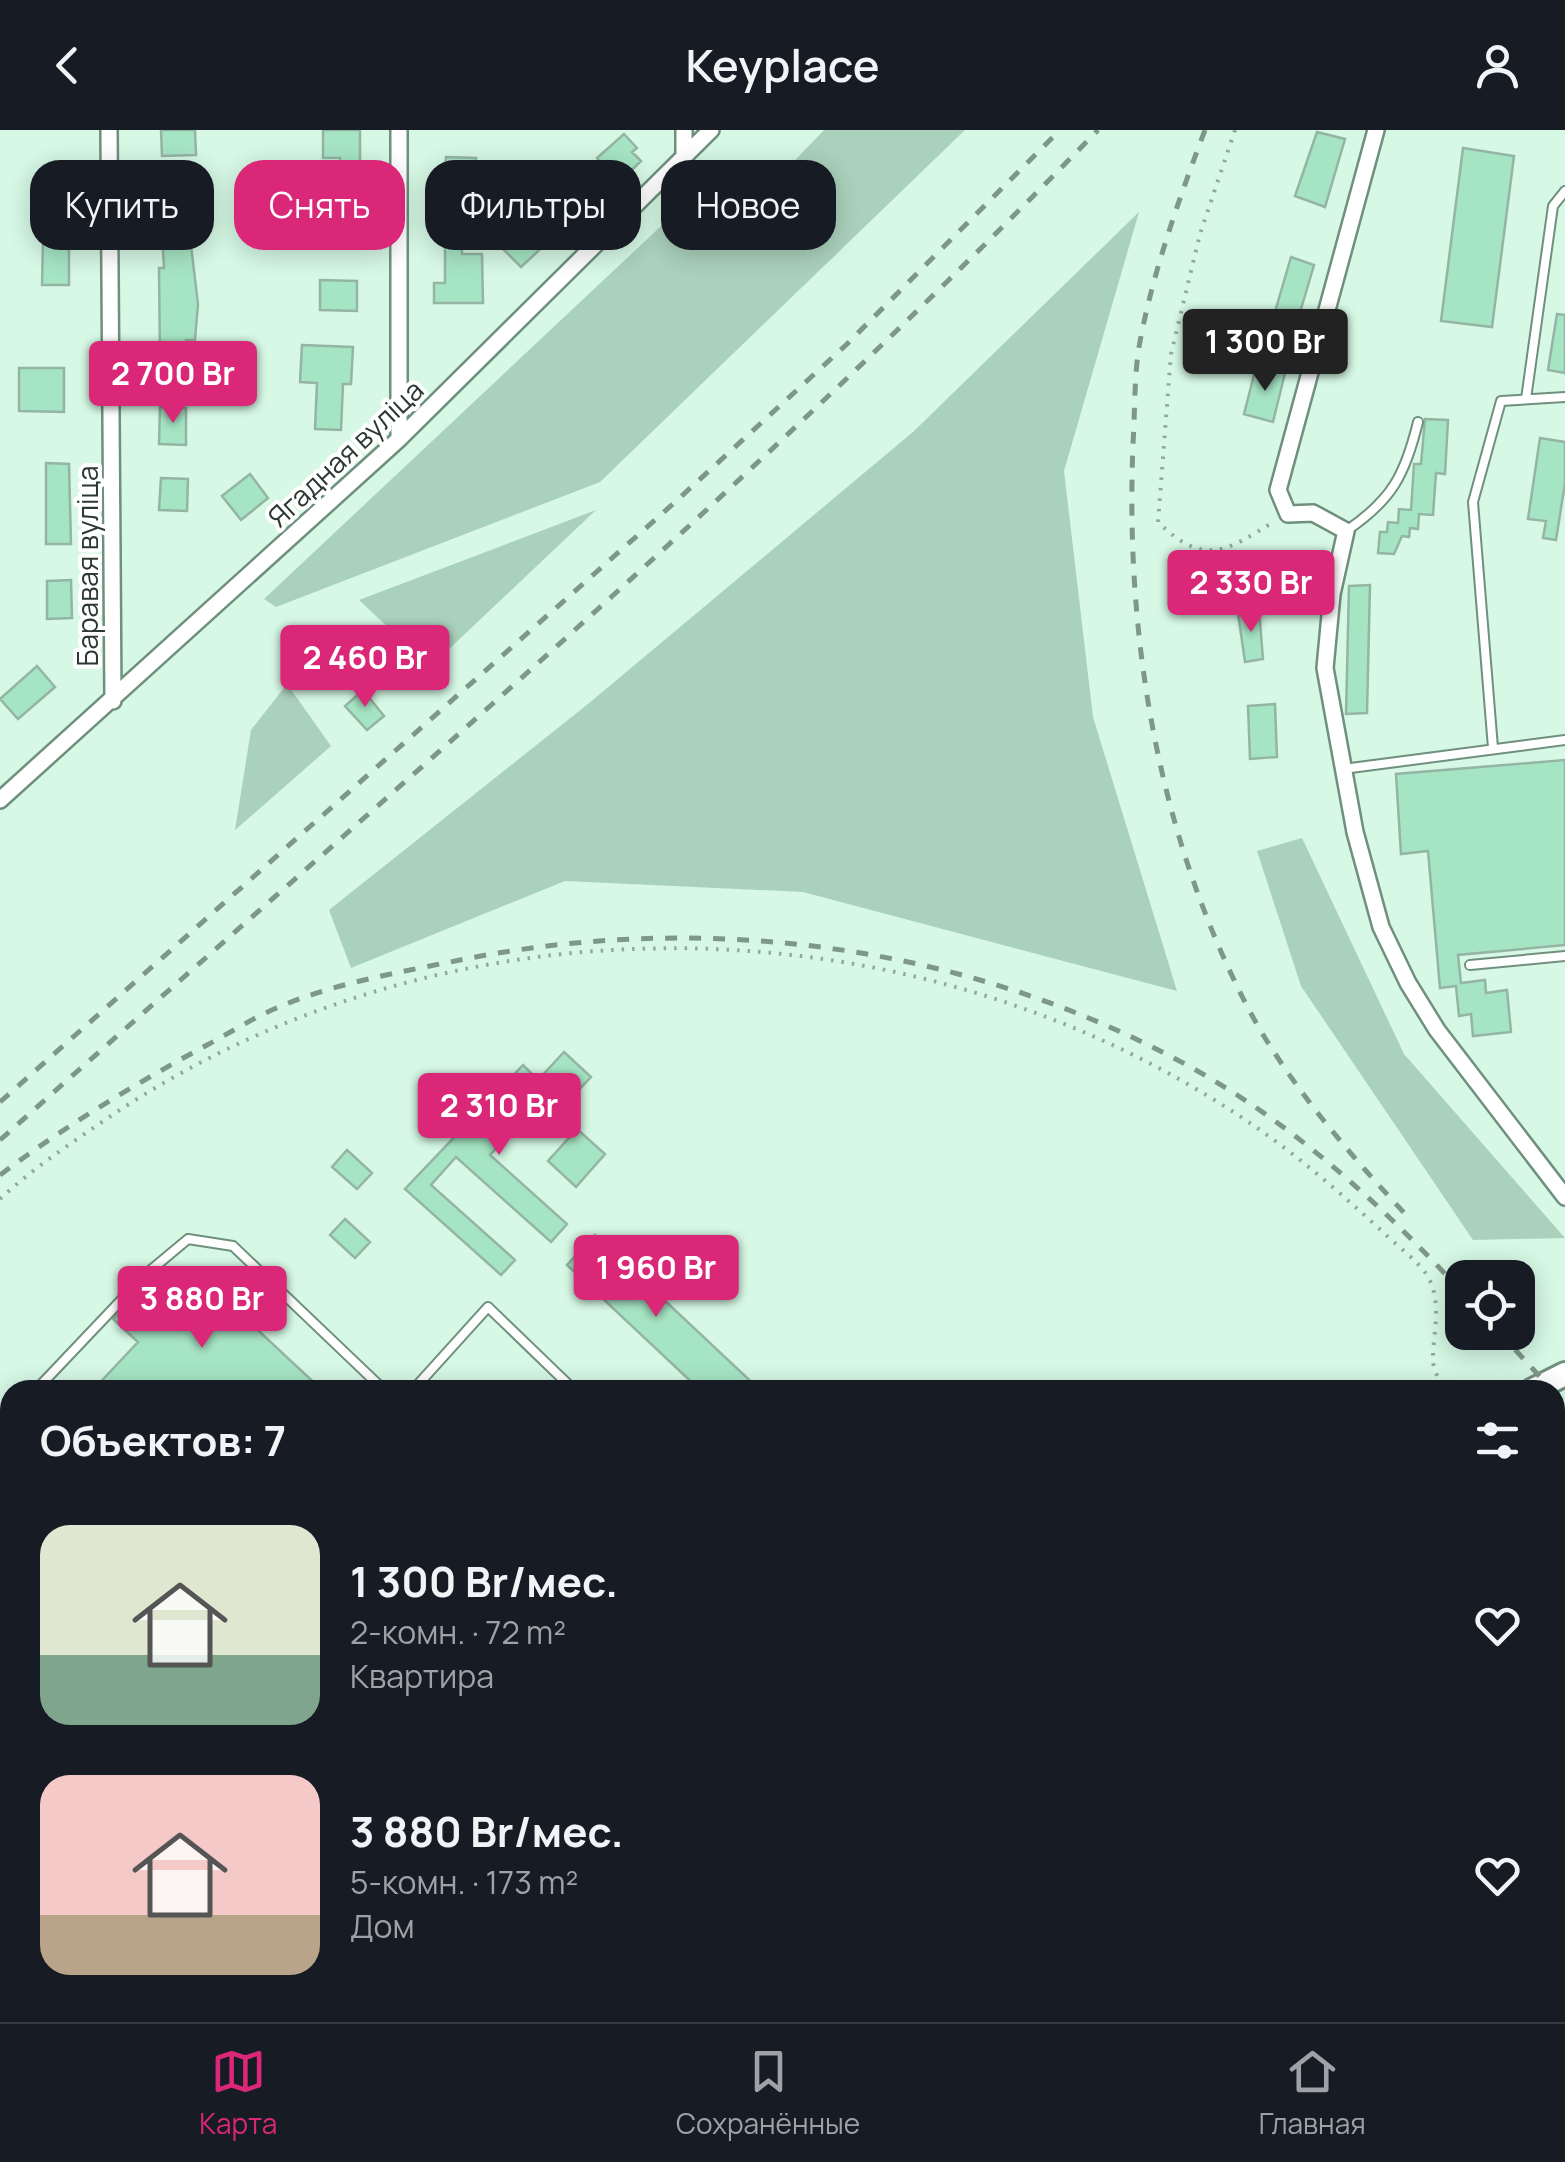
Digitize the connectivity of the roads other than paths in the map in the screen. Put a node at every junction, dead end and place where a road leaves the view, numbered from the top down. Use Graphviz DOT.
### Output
graph roads {
  1 [pos="109,130"];
  2 [pos="399,130"];
  3 [pos="684,130"];
  4 [pos="711,130"];
  5 [pos="1376,130"];
  6 [pos="684,157"];
  7 [pos="1565,191"];
  8 [pos="1565,397"];
  9 [pos="1526,399"];
  10 [pos="1418,422"];
  11 [pos="399,439"];
  12 [pos="1346,531"];
  13 [pos="113,702"];
  14 [pos="1565,740"];
  15 [pos="1493,748"];
  16 [pos="1344,769"];
  17 [pos="0,800"];
  18 [pos="1565,956"];
  19 [pos="1470,965"];
  20 [pos="1565,1198"];
  21 [pos="45,1380"];
  22 [pos="374,1380"];
  23 [pos="422,1380"];
  24 [pos="564,1380"];
  1 -- 13 [label="street, Баравая вуліца"];
  2 -- 11 [label="street"];
  3 -- 6 [label="street"];
  4 -- 6 [label="street, Ягадная вуліца"];
  5 -- 12 [label="street"];
  6 -- 11 [label="street, Ягадная вуліца"];
  7 -- 9 [label="lane"];
  8 -- 9 [label="lane"];
  9 -- 15 [label="lane"];
  10 -- 12 [label="lane"];
  11 -- 13 [label="street, Ягадная вуліца"];
  12 -- 16 [label="street"];
  13 -- 17 [label="street, Ягадная вуліца"];
  14 -- 15 [label="lane"];
  15 -- 16 [label="lane"];
  16 -- 20 [label="street"];
  18 -- 19 [label="lane"];
  21 -- 22 [label="lane"];
  23 -- 24 [label="lane"];
}
